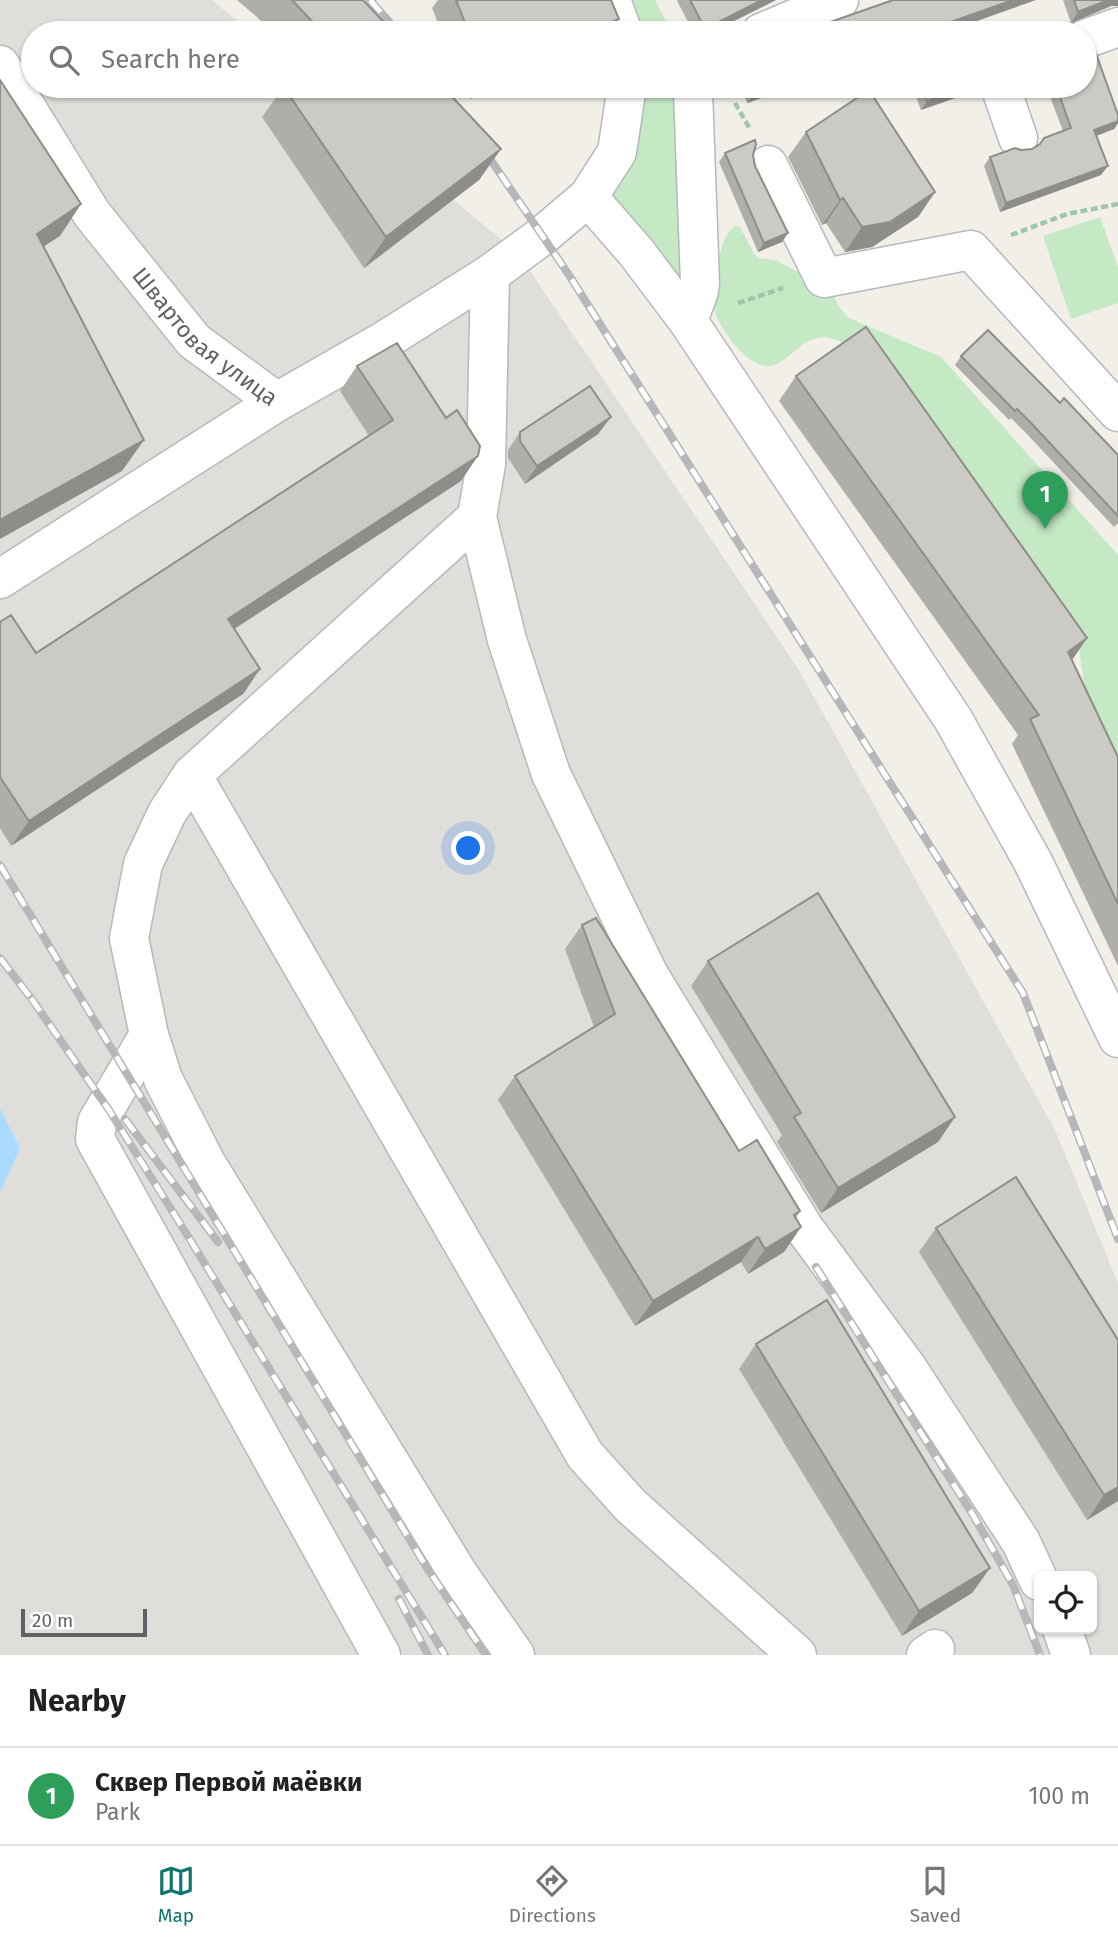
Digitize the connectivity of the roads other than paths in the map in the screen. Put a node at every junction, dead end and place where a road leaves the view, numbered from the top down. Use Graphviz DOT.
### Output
graph roads {
  1 [pos="611,0"];
  2 [pos="839,0"];
  3 [pos="619,21"];
  4 [pos="789,21"];
  5 [pos="1118,27"];
  6 [pos="1097,35"];
  7 [pos="0,65"];
  8 [pos="625,98"];
  9 [pos="711,98"];
  10 [pos="1004,98"];
  11 [pos="1018,138"];
  12 [pos="768,165"];
  13 [pos="588,197"];
  14 [pos="490,274"];
  15 [pos="688,321"];
  16 [pos="277,402"];
  17 [pos="1118,412"];
  18 [pos="477,517"];
  19 [pos="0,579"];
  20 [pos="192,775"];
  21 [pos="149,1035"];
  22 [pos="1118,1038"];
  23 [pos="1034,1571"];
  24 [pos="1064,1634"];
  25 [pos="381,1655"];
  26 [pos="515,1655"];
  27 [pos="797,1655"];
  28 [pos="1071,1655"];
  1 -- 3 [label="lane"];
  2 -- 4 [label="lane"];
  5 -- 6 [label="lane"];
  7 -- 16 [label="lane, Швартовая улица"];
  8 -- 13 [label="lane"];
  9 -- 15 [label="lane"];
  10 -- 11 [label="lane"];
  12 -- 17 [label="lane"];
  13 -- 14 [label="lane"];
  13 -- 15 [label="lane"];
  14 -- 16 [label="lane"];
  14 -- 18 [label="lane"];
  15 -- 22 [label="lane"];
  16 -- 19 [label="lane, Швартовая улица"];
  18 -- 20 [label="lane"];
  18 -- 23 [label="lane"];
  20 -- 21 [label="lane"];
  20 -- 27 [label="lane"];
  21 -- 25 [label="lane"];
  21 -- 26 [label="lane"];
  24 -- 28 [label="lane"];
}
